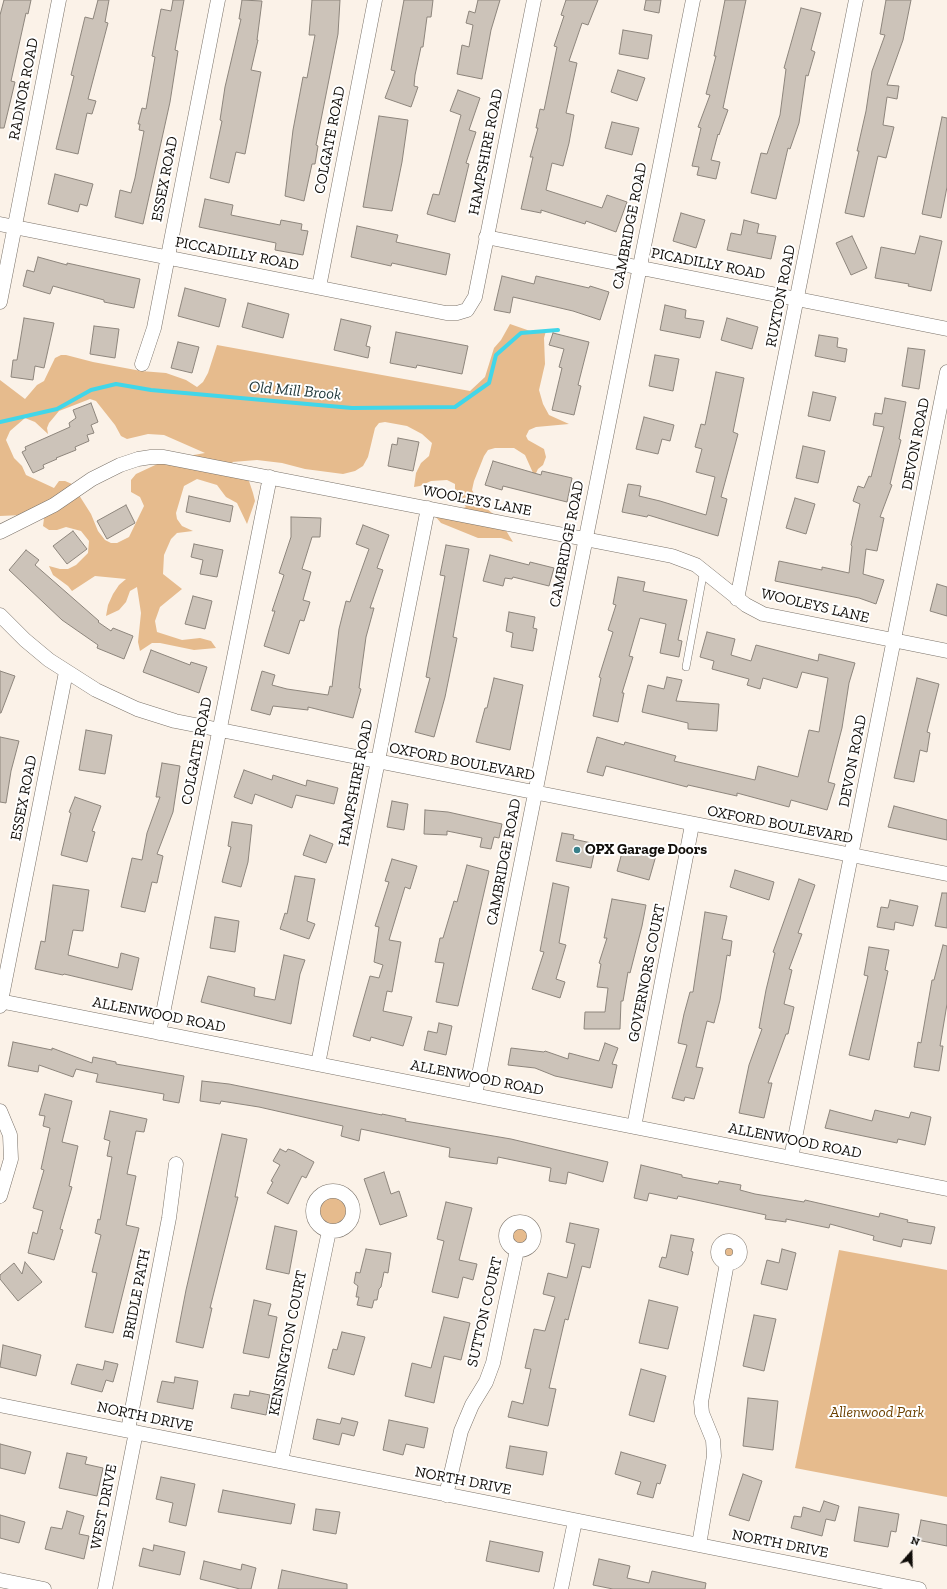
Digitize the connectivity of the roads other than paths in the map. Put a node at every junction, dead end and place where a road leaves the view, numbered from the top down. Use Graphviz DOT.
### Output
graph roads {
  1 [pos="59,0"];
  2 [pos="218,0"];
  3 [pos="375,0"];
  4 [pos="534,0"];
  5 [pos="693,0"];
  6 [pos="856,0"];
  7 [pos="0,224"];
  8 [pos="14,227"];
  9 [pos="486,237"];
  10 [pos="167,257"];
  11 [pos="639,268"];
  12 [pos="319,287"];
  13 [pos="797,299"];
  14 [pos="0,302"];
  15 [pos="467,310"];
  16 [pos="947,329"];
  17 [pos="142,364"];
  18 [pos="947,372"];
  19 [pos="270,477"];
  20 [pos="428,508"];
  21 [pos="0,532"];
  22 [pos="585,539"];
  23 [pos="704,570"];
  24 [pos="737,599"];
  25 [pos="0,615"];
  26 [pos="894,640"];
  27 [pos="947,651"];
  28 [pos="686,667"];
  29 [pos="66,672"];
  30 [pos="219,730"];
  31 [pos="377,762"];
  32 [pos="535,793"];
  33 [pos="692,825"];
  34 [pos="851,856"];
  35 [pos="947,874"];
  36 [pos="0,1003"];
  37 [pos="159,1033"];
  38 [pos="318,1064"];
  39 [pos="475,1095"];
  40 [pos="0,1111"];
  41 [pos="634,1127"];
  42 [pos="791,1158"];
  43 [pos="176,1164"];
  44 [pos="947,1189"];
  45 [pos="0,1196"];
  46 [pos="329,1231"];
  47 [pos="517,1250"];
  48 [pos="727,1263"];
  49 [pos="0,1405"];
  50 [pos="132,1431"];
  51 [pos="281,1461"];
  52 [pos="446,1495"];
  53 [pos="575,1520"];
  54 [pos="699,1545"];
  55 [pos="0,1580"];
  56 [pos="44,1589"];
  57 [pos="105,1589"];
  58 [pos="562,1589"];
  59 [pos="919,1589"];
  1 -- 8 [label="street, RADNOR ROAD"];
  2 -- 10 [label="street, ESSEX ROAD"];
  3 -- 12 [label="street, COLGATE ROAD"];
  4 -- 9 [label="street, HAMPSHIRE ROAD"];
  5 -- 11 [label="street, CAMBRIDGE ROAD"];
  6 -- 13 [label="street, RUXTON ROAD"];
  7 -- 8 [label="street, PICCADILLY ROAD"];
  8 -- 10 [label="street, PICCADILLY ROAD"];
  8 -- 14 [label="street, RADNOR ROAD"];
  9 -- 11 [label="street, PICADILLY ROAD"];
  9 -- 15 [label="street, HAMPSHIRE ROAD"];
  10 -- 12 [label="street, PICCADILLY ROAD"];
  10 -- 17 [label="street, ESSEX ROAD"];
  11 -- 13 [label="street, PICADILLY ROAD"];
  11 -- 22 [label="street, CAMBRIDGE ROAD"];
  12 -- 15 [label="street, PICCADILLY ROAD"];
  13 -- 16 [label="street, PICADILLY ROAD"];
  13 -- 24 [label="street, RUXTON ROAD"];
  18 -- 26 [label="street, DEVON ROAD"];
  19 -- 20 [label="street, WOOLEYS LANE"];
  19 -- 21 [label="street, WOOLEYS LANE"];
  19 -- 30 [label="street, COLGATE ROAD"];
  20 -- 22 [label="street, WOOLEYS LANE"];
  20 -- 31 [label="street, HAMPSHIRE ROAD"];
  22 -- 23 [label="street, WOOLEYS LANE"];
  22 -- 32 [label="street, CAMBRIDGE ROAD"];
  23 -- 24 [label="street, WOOLEYS LANE"];
  23 -- 28 [label="lane"];
  24 -- 26 [label="street, WOOLEYS LANE"];
  25 -- 29 [label="street, OXFORD BOULEVARD"];
  26 -- 27 [label="street, WOOLEYS LANE"];
  26 -- 34 [label="street, DEVON ROAD"];
  29 -- 30 [label="street, OXFORD BOULEVARD"];
  29 -- 36 [label="street, ESSEX ROAD"];
  30 -- 31 [label="street, OXFORD BOULEVARD"];
  30 -- 37 [label="street, COLGATE ROAD"];
  31 -- 32 [label="street, OXFORD BOULEVARD"];
  31 -- 38 [label="street, HAMPSHIRE ROAD"];
  32 -- 33 [label="street, OXFORD BOULEVARD"];
  32 -- 39 [label="street, CAMBRIDGE ROAD"];
  33 -- 34 [label="street, OXFORD BOULEVARD"];
  33 -- 41 [label="street, GOVERNORS COURT"];
  34 -- 35 [label="street, OXFORD BOULEVARD"];
  34 -- 42 [label="street, DEVON ROAD"];
  36 -- 37 [label="street, ALLENWOOD ROAD"];
  37 -- 38 [label="street, ALLENWOOD ROAD"];
  38 -- 39 [label="street, ALLENWOOD ROAD"];
  39 -- 41 [label="street, ALLENWOOD ROAD"];
  40 -- 45 [label="street"];
  41 -- 42 [label="street, ALLENWOOD ROAD"];
  42 -- 44 [label="street, ALLENWOOD ROAD"];
  43 -- 50 [label="street, BRIDLE PATH"];
  46 -- 51 [label="street, KENSINGTON COURT"];
  47 -- 52 [label="street, SUTTON COURT"];
  48 -- 54 [label="street"];
  49 -- 50 [label="street, NORTH DRIVE"];
  50 -- 51 [label="street, NORTH DRIVE"];
  50 -- 57 [label="street, WEST DRIVE"];
  51 -- 52 [label="street, NORTH DRIVE"];
  52 -- 53 [label="street, NORTH DRIVE"];
  53 -- 54 [label="street, NORTH DRIVE"];
  53 -- 58 [label="street"];
  54 -- 59 [label="street, NORTH DRIVE"];
  55 -- 56 [label="street"];
}
